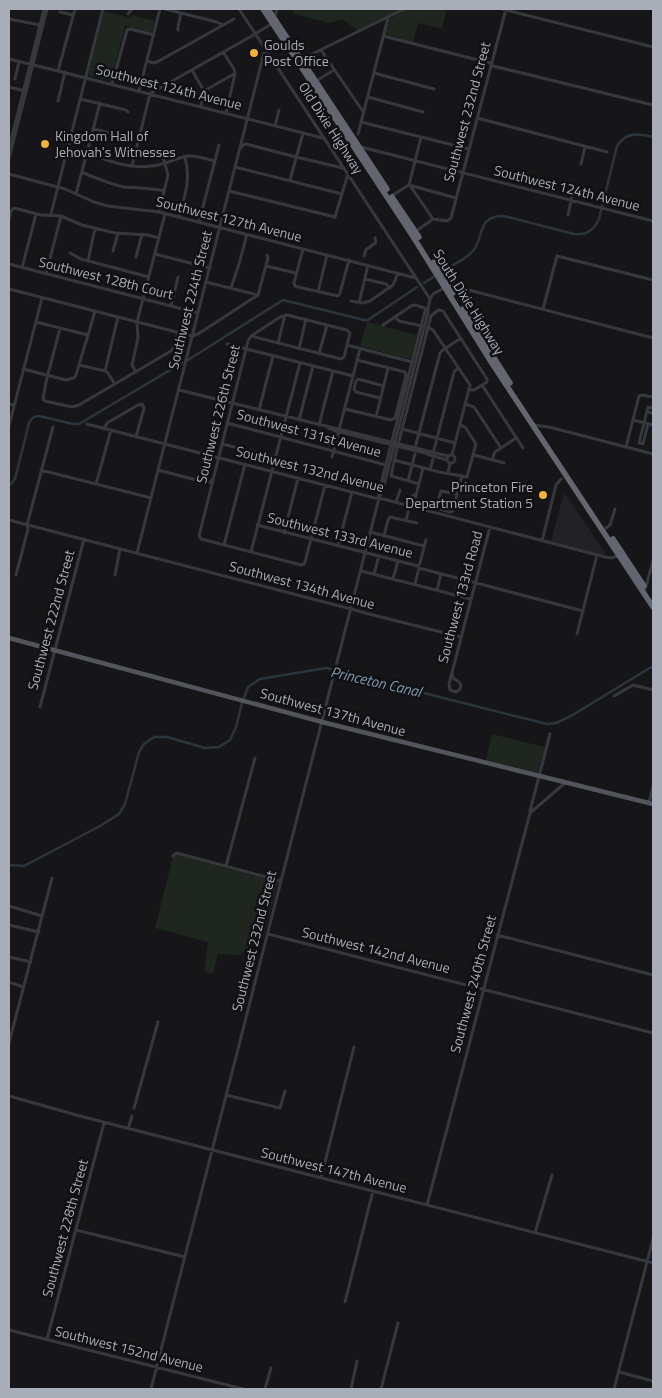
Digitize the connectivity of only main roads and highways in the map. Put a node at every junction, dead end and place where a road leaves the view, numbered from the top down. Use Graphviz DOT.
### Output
graph roads {
  1 [pos="271,13"];
  2 [pos="300,60"];
  3 [pos="316,84"];
  4 [pos="357,147"];
  5 [pos="390,197"];
  6 [pos="414,234"];
  7 [pos="447,287"];
  8 [pos="494,365"];
  9 [pos="513,387"];
  10 [pos="535,425"];
  11 [pos="606,528"];
  12 [pos="619,555"];
  13 [pos="636,574"];
  14 [pos="645,591"];
  15 [pos="653,604"];
  16 [pos="9,638"];
  17 [pos="651,803"];
  1 -- 2 [label="highway, South Dixie Highway"];
  1 -- 2 [label="highway, South Dixie Highway"];
  2 -- 3 [label="highway, South Dixie Highway"];
  3 -- 4 [label="highway, South Dixie Highway"];
  3 -- 4 [label="highway"];
  4 -- 5 [label="highway, South Dixie Highway"];
  4 -- 5 [label="highway, South Dixie Highway"];
  5 -- 6 [label="highway, South Dixie Highway"];
  6 -- 7 [label="highway, South Dixie Highway"];
  6 -- 7 [label="highway, South Dixie Highway"];
  7 -- 8 [label="highway, South Dixie Highway"];
  7 -- 9 [label="highway, South Dixie Highway"];
  8 -- 9 [label="highway"];
  8 -- 10 [label="highway, South Dixie Highway"];
  9 -- 10 [label="highway, South Dixie Highway"];
  10 -- 11 [label="highway, South Dixie Highway"];
  10 -- 12 [label="highway, South Dixie Highway"];
  11 -- 12 [label="highway"];
  11 -- 13 [label="highway, South Dixie Highway"];
  12 -- 13 [label="highway"];
  12 -- 14 [label="highway, South Dixie Highway"];
  13 -- 14 [label="highway, South Dixie Highway"];
  14 -- 15 [label="highway, South Dixie Highway"];
  16 -- 17 [label="main road, Southwest 137th Avenue"];
}
